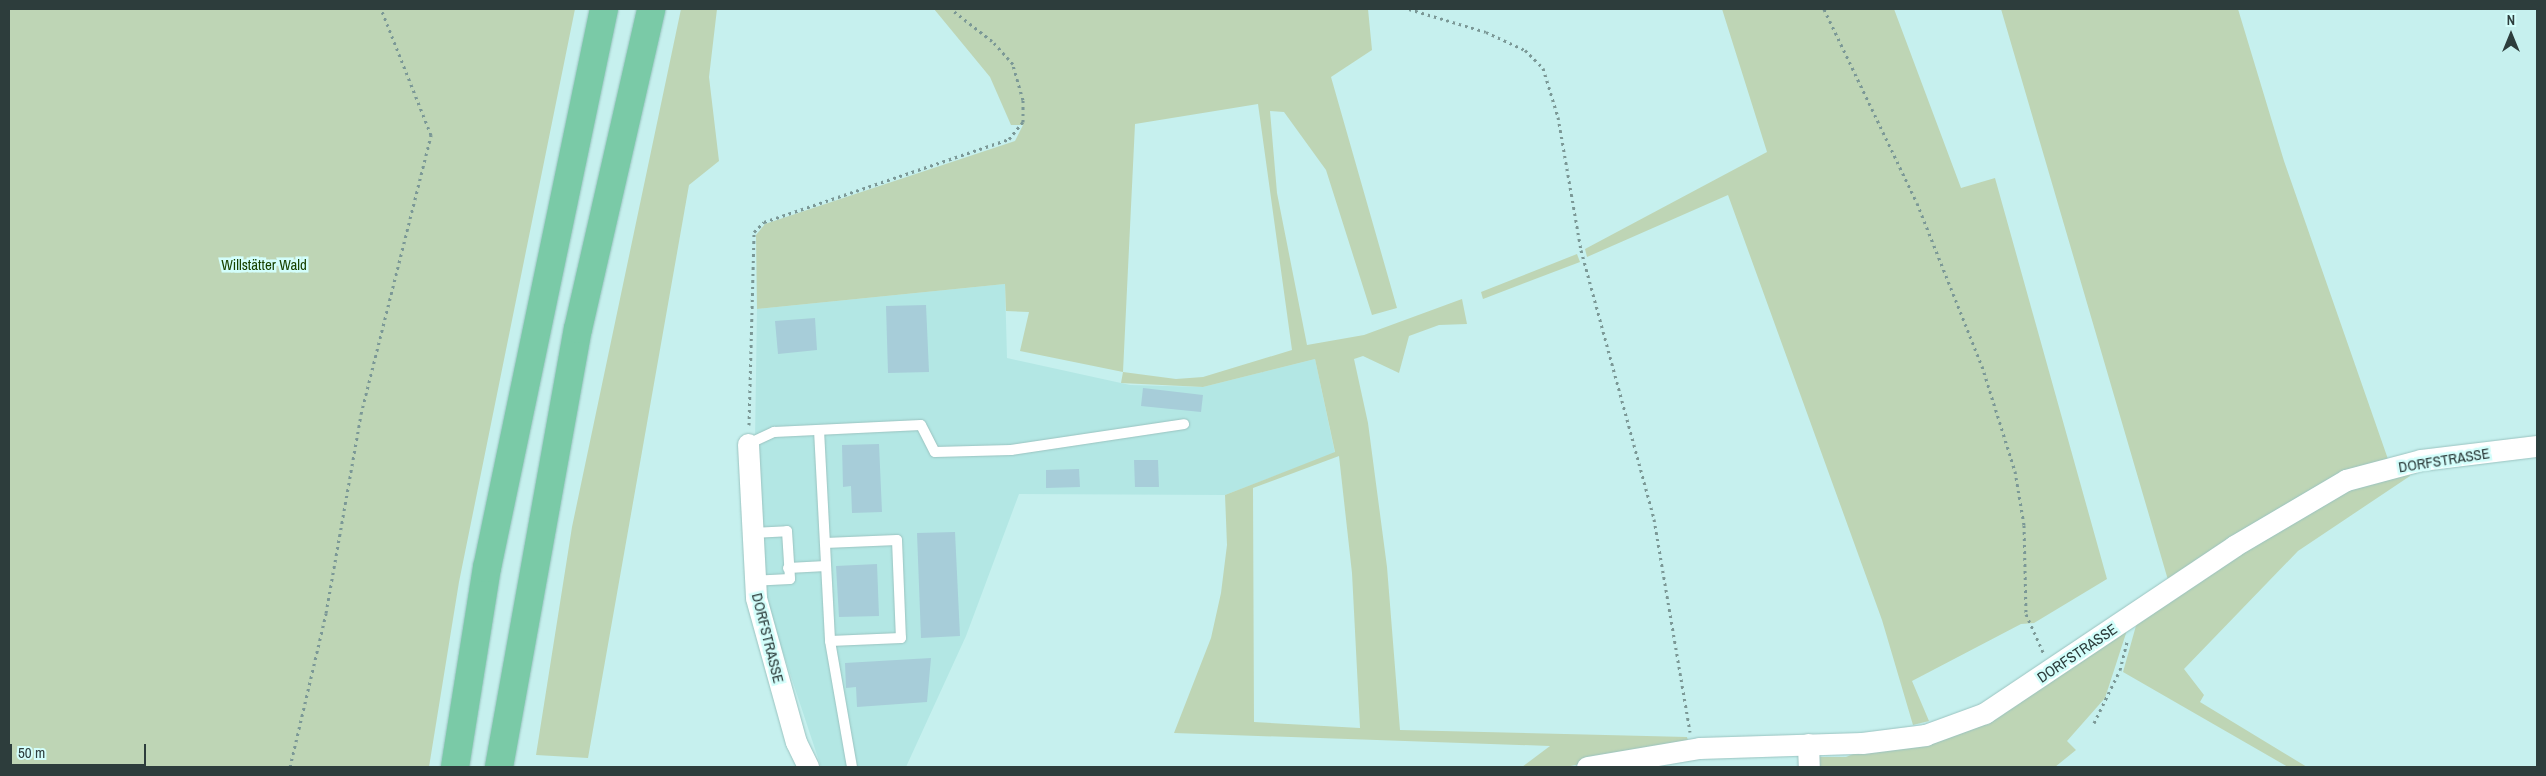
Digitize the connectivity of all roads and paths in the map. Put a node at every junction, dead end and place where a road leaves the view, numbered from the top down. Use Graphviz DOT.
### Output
graph roads {
  1 [pos="381,9"];
  2 [pos="604,9"];
  3 [pos="651,9"];
  4 [pos="951,9"];
  5 [pos="1409,9"];
  6 [pos="1824,9"];
  7 [pos="1184,424"];
  8 [pos="819,430"];
  9 [pos="748,444"];
  10 [pos="2537,446"];
  11 [pos="752,533"];
  12 [pos="825,544"];
  13 [pos="826,566"];
  14 [pos="788,568"];
  15 [pos="755,581"];
  16 [pos="2134,614"];
  17 [pos="830,641"];
  18 [pos="2055,668"];
  19 [pos="2094,723"];
  20 [pos="1690,731"];
  21 [pos="1808,744"];
  22 [pos="290,767"];
  23 [pos="455,767"];
  24 [pos="499,767"];
  25 [pos="808,767"];
  26 [pos="852,767"];
  27 [pos="1587,767"];
  28 [pos="1809,767"];
  1 -- 22 [label="path"];
  2 -- 23 [label="highway"];
  3 -- 24 [label="highway"];
  4 -- 9 [label="path"];
  5 -- 20 [label="path"];
  6 -- 18 [label="path"];
  7 -- 8 [label="lane"];
  8 -- 9 [label="lane"];
  8 -- 12 [label="lane"];
  9 -- 11 [label="street, DORFSTRASSE"];
  10 -- 16 [label="street, DORFSTRASSE"];
  11 -- 14 [label="lane"];
  11 -- 15 [label="street, DORFSTRASSE"];
  12 -- 13 [label="lane"];
  12 -- 17 [label="lane"];
  13 -- 14 [label="lane"];
  13 -- 17 [label="lane"];
  14 -- 15 [label="lane"];
  15 -- 25 [label="street, DORFSTRASSE"];
  16 -- 18 [label="street, DORFSTRASSE"];
  16 -- 19 [label="path"];
  17 -- 26 [label="lane"];
  18 -- 21 [label="street, DORFSTRASSE"];
  21 -- 27 [label="street, DORFSTRASSE"];
  21 -- 28 [label="street"];
}
